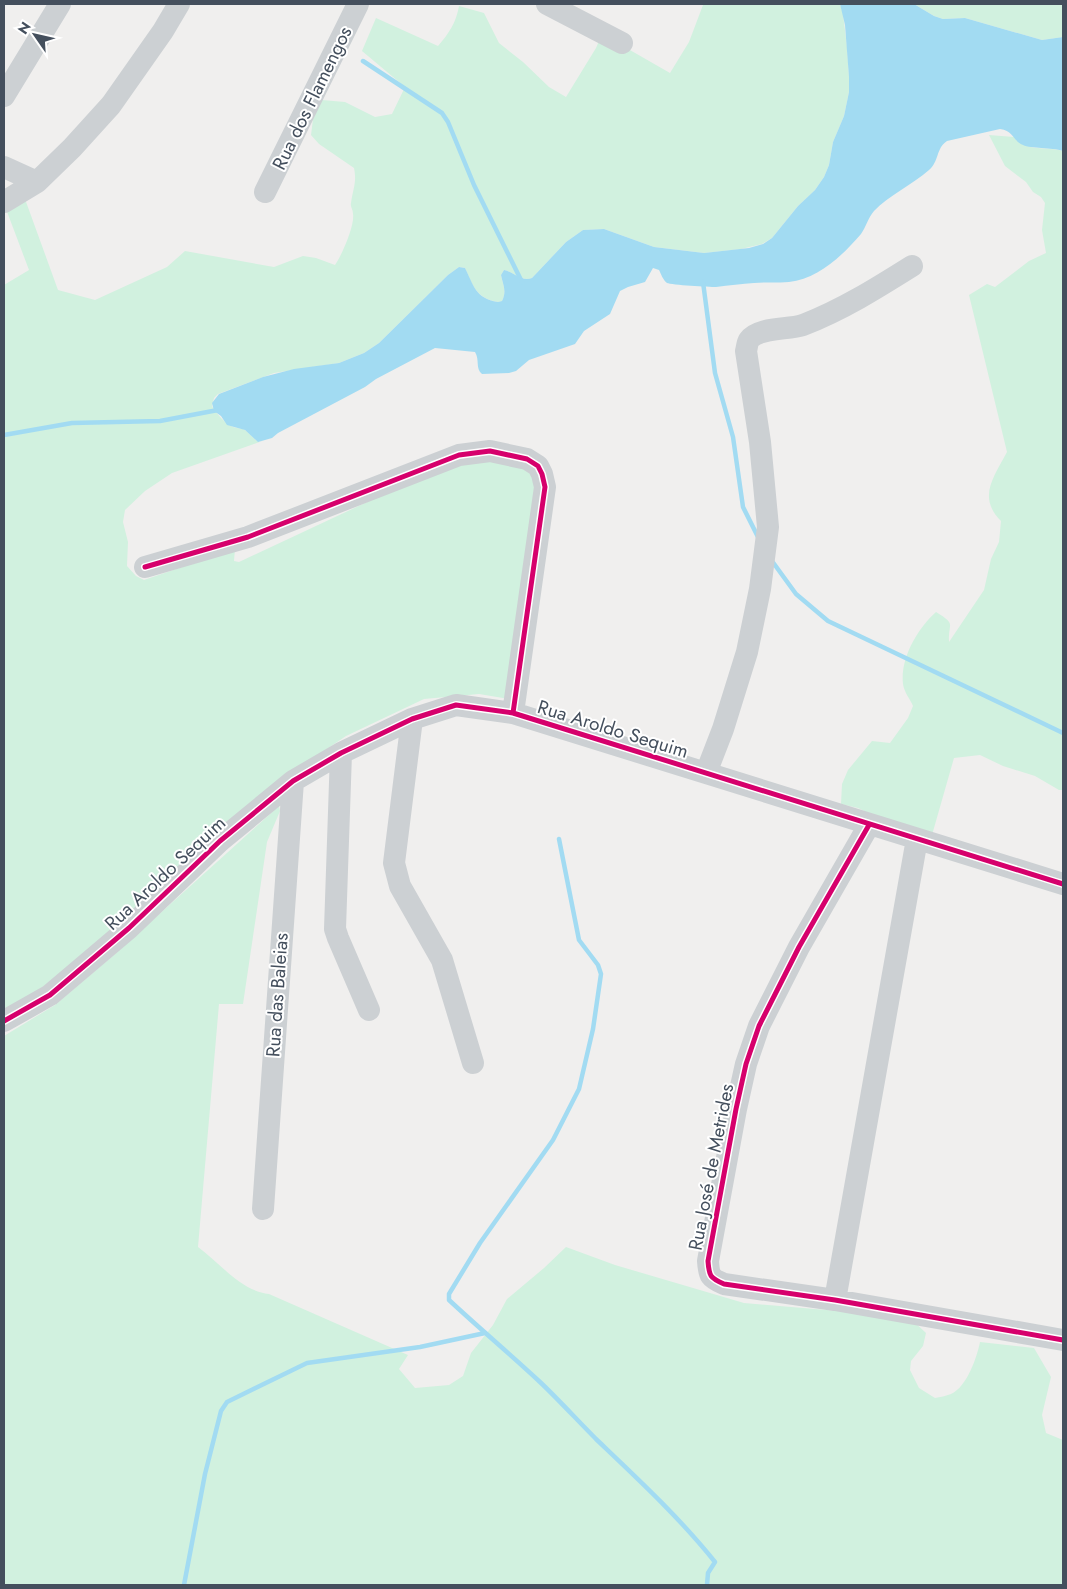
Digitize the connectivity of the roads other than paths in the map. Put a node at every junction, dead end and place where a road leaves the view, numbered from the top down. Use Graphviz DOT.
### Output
graph roads {
  1 [pos="60,4"];
  2 [pos="179,4"];
  3 [pos="358,4"];
  4 [pos="547,4"];
  5 [pos="622,42"];
  6 [pos="4,96"];
  7 [pos="4,167"];
  8 [pos="37,182"];
  9 [pos="265,192"];
  10 [pos="4,202"];
  11 [pos="912,266"];
  12 [pos="145,567"];
  13 [pos="513,713"];
  14 [pos="412,719"];
  15 [pos="341,753"];
  16 [pos="706,773"];
  17 [pos="293,781"];
  18 [pos="870,825"];
  19 [pos="917,839"];
  20 [pos="1063,884"];
  21 [pos="369,1010"];
  22 [pos="4,1021"];
  23 [pos="473,1063"];
  24 [pos="263,1209"];
  25 [pos="835,1300"];
  26 [pos="1063,1340"];
  1 -- 6 [label="street"];
  2 -- 8 [label="street"];
  3 -- 9 [label="street, Rua dos Flamengos"];
  4 -- 5 [label="street"];
  7 -- 8 [label="street"];
  8 -- 10 [label="street"];
  11 -- 16 [label="street"];
  12 -- 13 [label="street"];
  13 -- 14 [label="street, Rua Aroldo Sequim"];
  13 -- 16 [label="street, Rua Aroldo Sequim"];
  14 -- 15 [label="street, Rua Aroldo Sequim"];
  14 -- 23 [label="street"];
  15 -- 17 [label="street, Rua Aroldo Sequim"];
  15 -- 21 [label="street"];
  16 -- 18 [label="street, Rua Aroldo Sequim"];
  17 -- 22 [label="street, Rua Aroldo Sequim"];
  17 -- 24 [label="street, Rua das Baleias"];
  18 -- 19 [label="street, Rua Aroldo Sequim"];
  18 -- 25 [label="street, Rua José de Metrides"];
  19 -- 20 [label="street, Rua Aroldo Sequim"];
  19 -- 25 [label="street"];
  25 -- 26 [label="street, Rua José de Metrides"];
}
